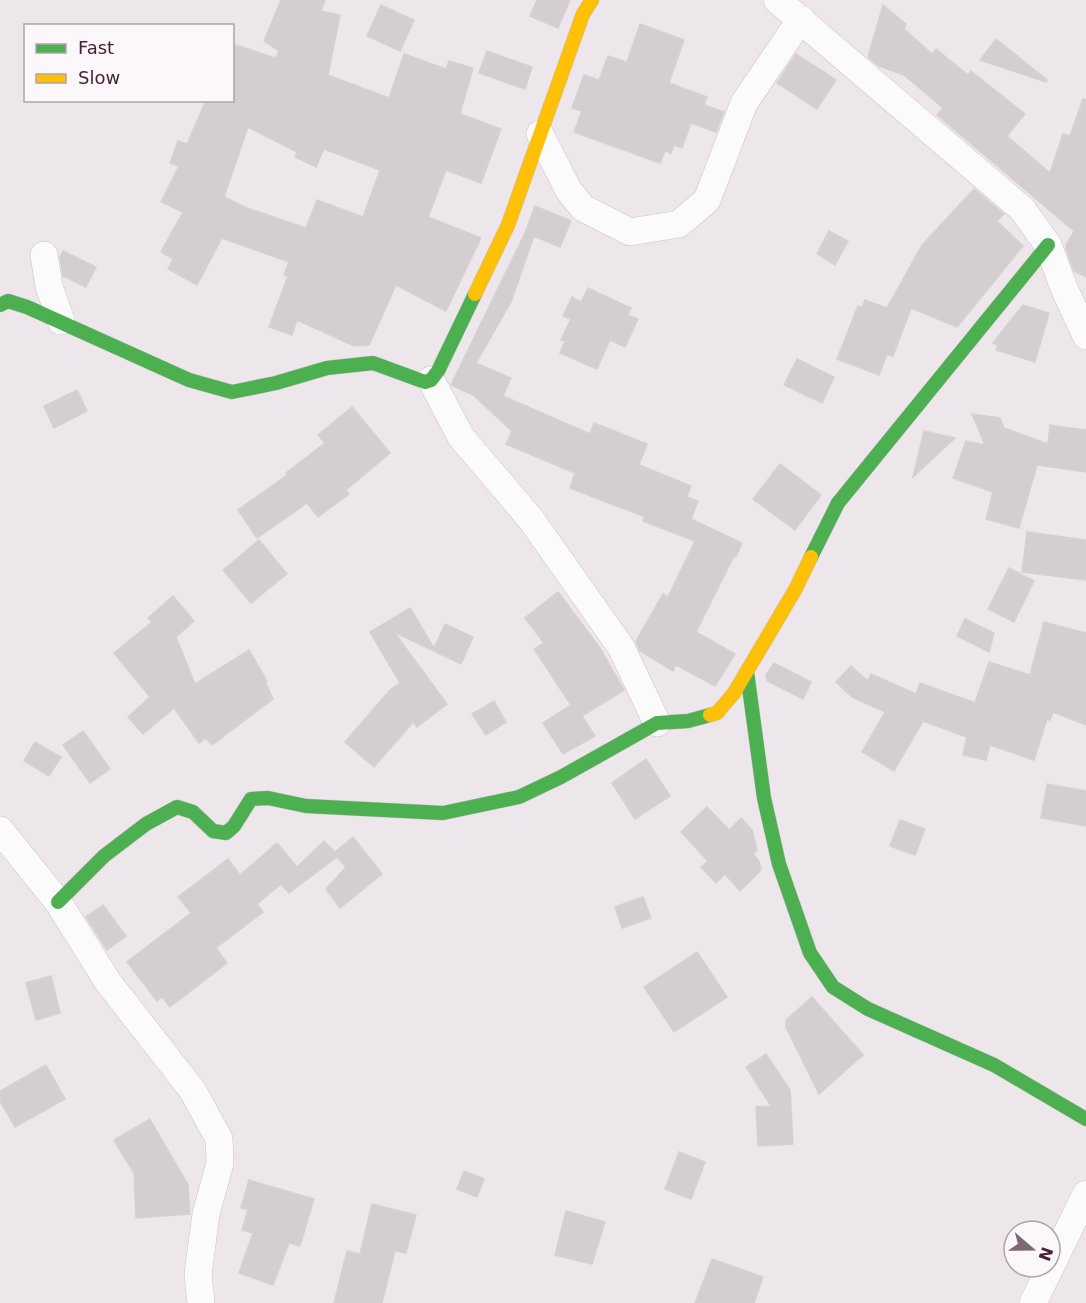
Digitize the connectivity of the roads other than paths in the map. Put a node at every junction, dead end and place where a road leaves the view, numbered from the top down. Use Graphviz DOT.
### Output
graph roads {
  1 [pos="592,0"];
  2 [pos="777,0"];
  3 [pos="801,19"];
  4 [pos="540,134"];
  5 [pos="1048,244"];
  6 [pos="44,255"];
  7 [pos="0,305"];
  8 [pos="61,321"];
  9 [pos="1086,336"];
  10 [pos="431,380"];
  11 [pos="747,672"];
  12 [pos="657,723"];
  13 [pos="0,830"];
  14 [pos="58,902"];
  15 [pos="1086,1119"];
  16 [pos="1086,1194"];
  17 [pos="201,1303"];
  18 [pos="1033,1303"];
  1 -- 4 [label="street"];
  2 -- 3 [label="street"];
  3 -- 4 [label="street"];
  3 -- 5 [label="street"];
  4 -- 10 [label="street"];
  5 -- 9 [label="street"];
  5 -- 11 [label="street"];
  6 -- 8 [label="street"];
  7 -- 8 [label="street"];
  8 -- 10 [label="street"];
  10 -- 12 [label="street"];
  11 -- 12 [label="street"];
  11 -- 15 [label="street"];
  12 -- 14 [label="street"];
  13 -- 14 [label="street"];
  14 -- 17 [label="street"];
  16 -- 18 [label="street"];
}
